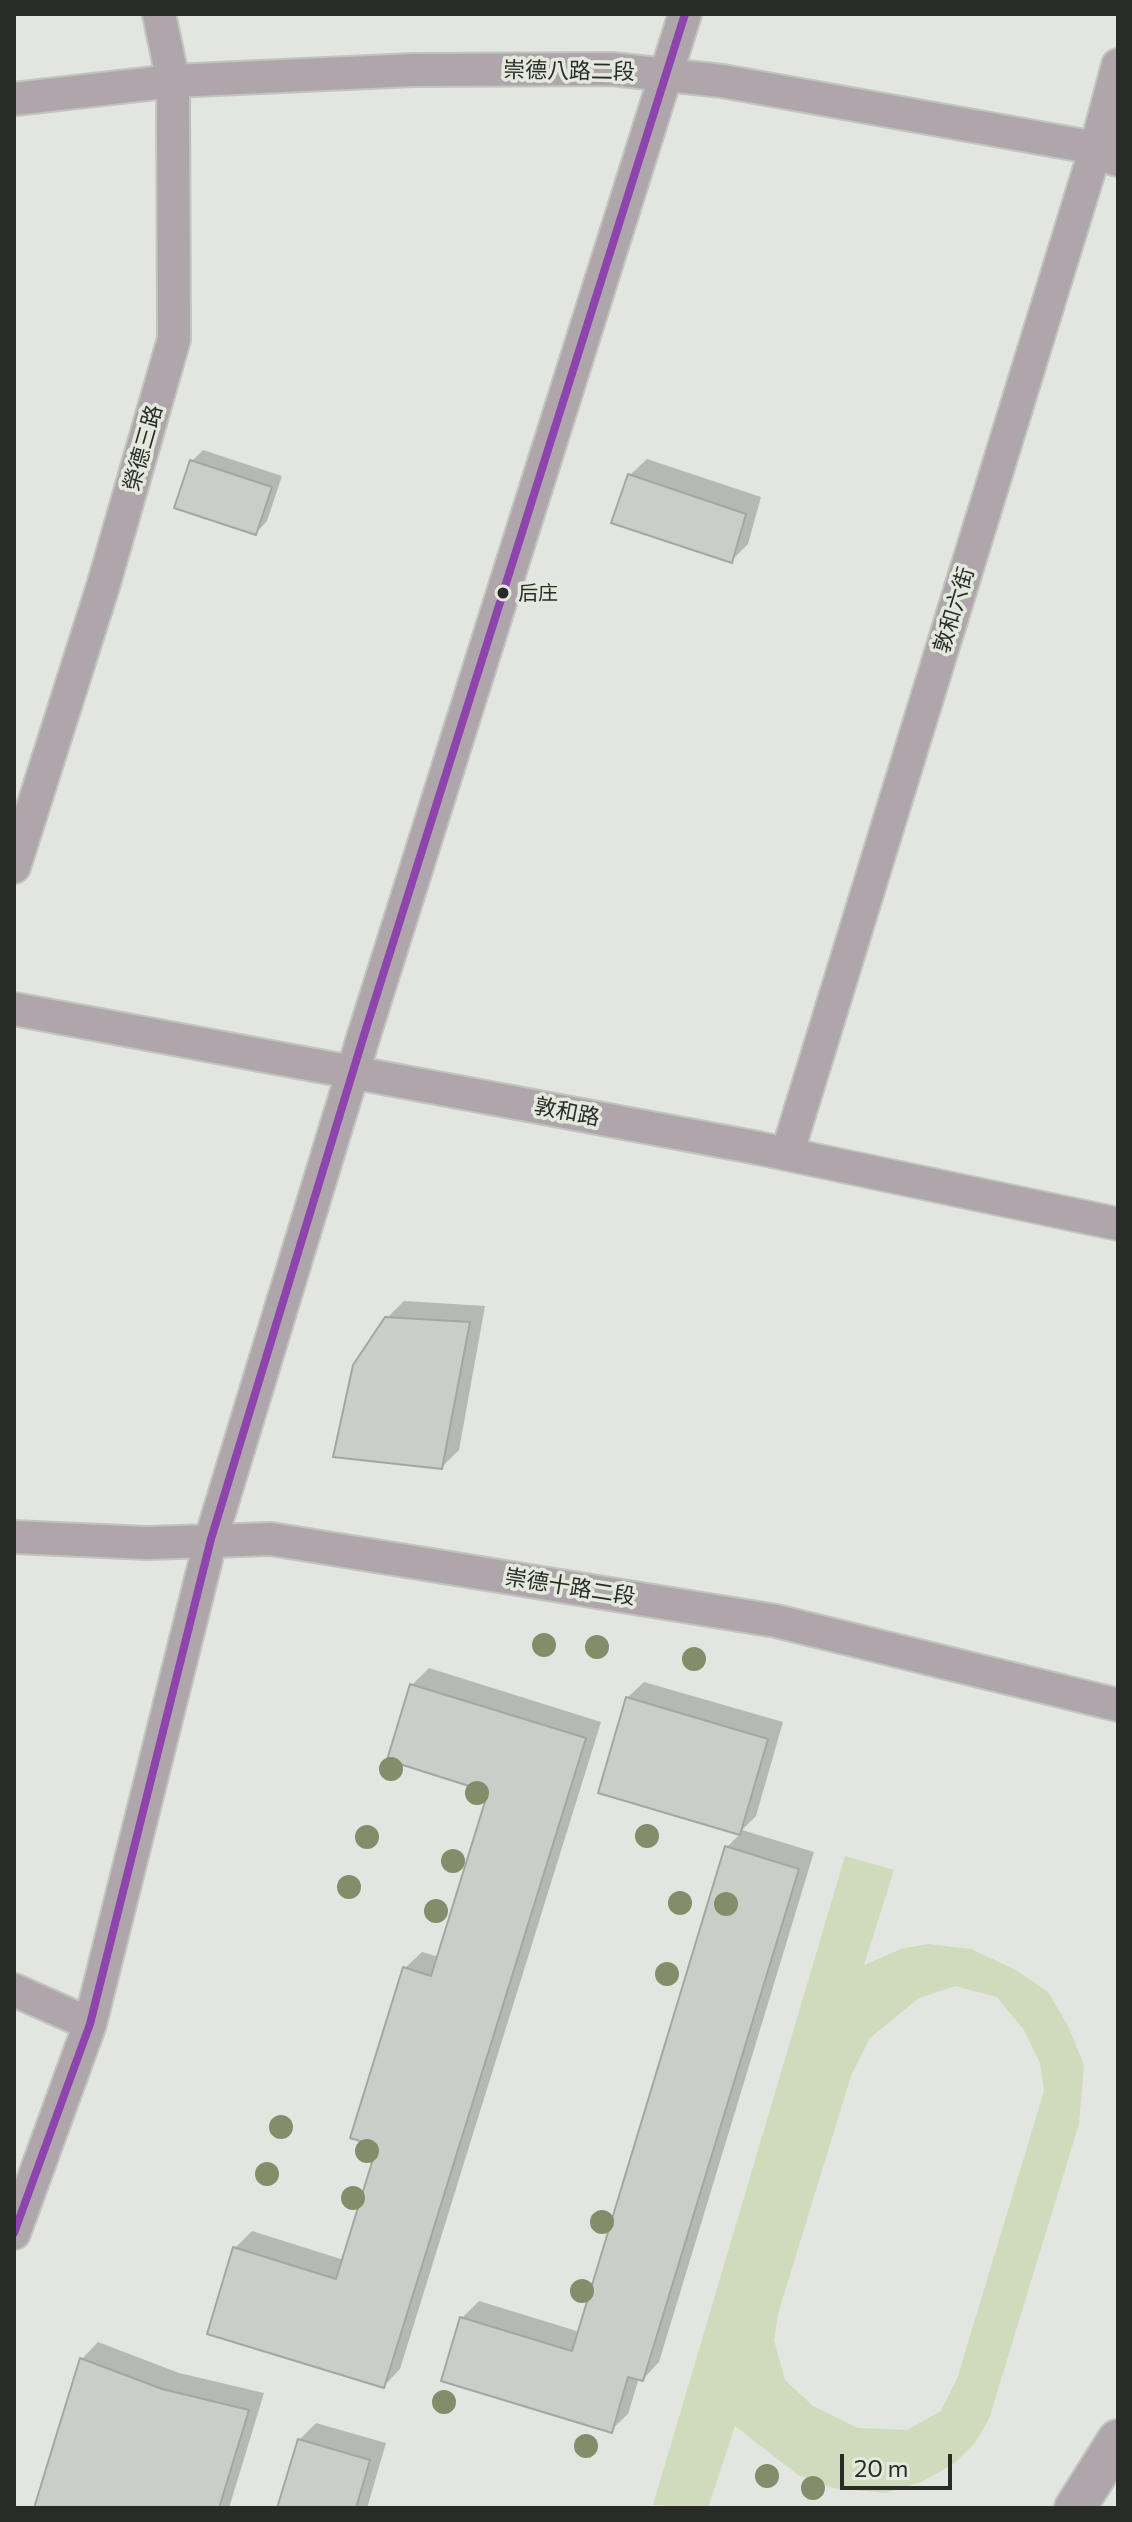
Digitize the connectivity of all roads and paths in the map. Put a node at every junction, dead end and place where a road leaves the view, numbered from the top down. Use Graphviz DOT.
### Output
graph roads {
  1 [pos="159,14"];
  2 [pos="685,14"];
  3 [pos="1118,65"];
  4 [pos="665,75"];
  5 [pos="173,81"];
  6 [pos="14,99"];
  7 [pos="1107,152"];
  8 [pos="14,867"];
  9 [pos="14,1009"];
  10 [pos="353,1072"];
  11 [pos="787,1154"];
  12 [pos="1118,1224"];
  13 [pos="14,1537"];
  14 [pos="211,1539"];
  15 [pos="1118,1705"];
  16 [pos="14,1990"];
  17 [pos="90,2024"];
  18 [pos="14,2233"];
  19 [pos="1118,2440"];
  20 [pos="1075,2508"];
  1 -- 5 [label="street, 榮德三路"];
  2 -- 4 [label="street"];
  3 -- 7 [label="street, 敦和六街"];
  4 -- 5 [label="street, 崇德八路二段"];
  4 -- 7 [label="street, 崇德八路二段"];
  4 -- 10 [label="street"];
  5 -- 6 [label="street, 崇德八路二段"];
  5 -- 8 [label="street, 榮德三路"];
  7 -- 11 [label="street, 敦和六街"];
  9 -- 10 [label="street, 敦和路"];
  10 -- 11 [label="street, 敦和路"];
  10 -- 14 [label="street"];
  11 -- 12 [label="street, 敦和路"];
  13 -- 14 [label="street, 崇德十路二段"];
  14 -- 15 [label="street, 崇德十路二段"];
  14 -- 17 [label="street"];
  16 -- 17 [label="street"];
  17 -- 18 [label="street"];
  19 -- 20 [label="street"];
}
